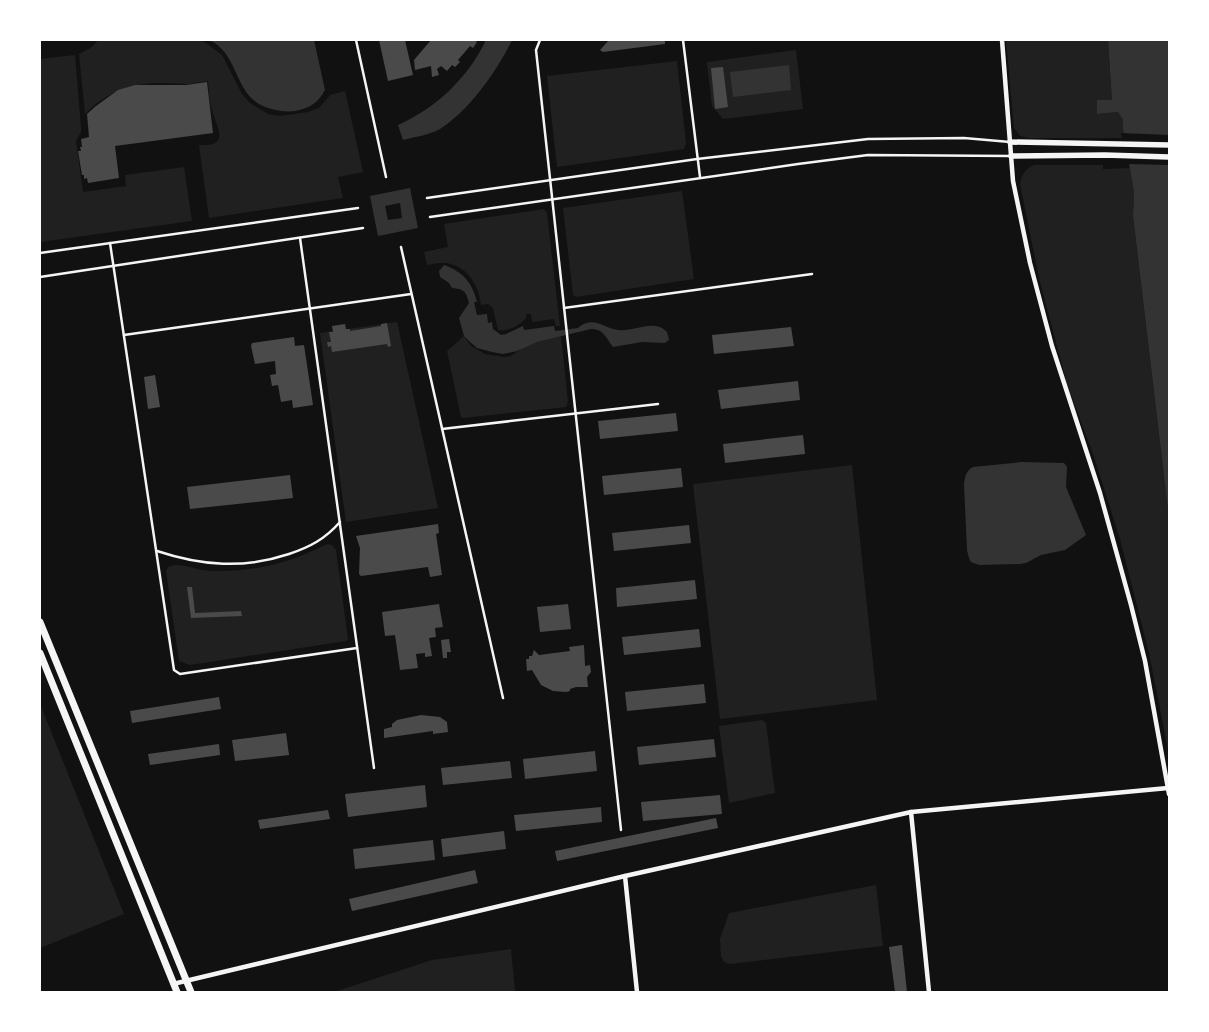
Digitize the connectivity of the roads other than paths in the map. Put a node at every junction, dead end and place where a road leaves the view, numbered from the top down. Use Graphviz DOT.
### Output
graph roads {
  1 [pos="356,40"];
  2 [pos="540,40"];
  3 [pos="683,40"];
  4 [pos="1002,40"];
  5 [pos="1010,142"];
  6 [pos="1169,145"];
  7 [pos="1011,156"];
  8 [pos="1169,157"];
  9 [pos="697,159"];
  10 [pos="386,177"];
  11 [pos="700,178"];
  12 [pos="550,180"];
  13 [pos="427,198"];
  14 [pos="552,199"];
  15 [pos="358,208"];
  16 [pos="430,217"];
  17 [pos="363,228"];
  18 [pos="300,238"];
  19 [pos="110,243"];
  20 [pos="400,247"];
  21 [pos="40,253"];
  22 [pos="114,266"];
  23 [pos="812,274"];
  24 [pos="40,276"];
  25 [pos="411,294"];
  26 [pos="310,308"];
  27 [pos="564,308"];
  28 [pos="124,335"];
  29 [pos="658,404"];
  30 [pos="576,413"];
  31 [pos="442,429"];
  32 [pos="340,522"];
  33 [pos="156,551"];
  34 [pos="40,622"];
  35 [pos="357,648"];
  36 [pos="40,653"];
  37 [pos="503,698"];
  38 [pos="374,768"];
  39 [pos="1168,791"];
  40 [pos="910,812"];
  41 [pos="621,830"];
  42 [pos="625,876"];
  43 [pos="186,980"];
  44 [pos="173,984"];
  45 [pos="177,992"];
  46 [pos="191,992"];
  47 [pos="637,992"];
  48 [pos="929,992"];
  1 -- 10 [label="lane"];
  2 -- 12 [label="lane"];
  3 -- 9 [label="lane"];
  4 -- 5 [label="street"];
  5 -- 6 [label="street"];
  5 -- 7 [label="street"];
  5 -- 9 [label="lane"];
  7 -- 8 [label="street"];
  7 -- 11 [label="lane"];
  7 -- 39 [label="street"];
  9 -- 11 [label="lane"];
  9 -- 12 [label="lane"];
  11 -- 14 [label="lane"];
  12 -- 13 [label="lane"];
  12 -- 14 [label="lane"];
  14 -- 16 [label="lane"];
  14 -- 27 [label="lane"];
  15 -- 19 [label="lane"];
  17 -- 18 [label="lane"];
  18 -- 22 [label="lane"];
  18 -- 26 [label="lane"];
  19 -- 21 [label="lane"];
  19 -- 22 [label="lane"];
  20 -- 25 [label="lane"];
  22 -- 24 [label="lane"];
  22 -- 28 [label="lane"];
  23 -- 27 [label="lane"];
  25 -- 26 [label="lane"];
  25 -- 31 [label="lane"];
  26 -- 28 [label="lane"];
  26 -- 32 [label="lane"];
  27 -- 30 [label="lane"];
  28 -- 33 [label="lane"];
  29 -- 30 [label="lane"];
  30 -- 31 [label="lane"];
  30 -- 41 [label="lane"];
  31 -- 37 [label="lane"];
  32 -- 33 [label="lane"];
  32 -- 35 [label="lane"];
  33 -- 35 [label="lane"];
  34 -- 43 [label="main road"];
  35 -- 38 [label="lane"];
  36 -- 44 [label="main road"];
  39 -- 40 [label="street"];
  40 -- 42 [label="street"];
  40 -- 48 [label="street"];
  42 -- 43 [label="street"];
  42 -- 47 [label="street"];
  43 -- 44 [label="street"];
  43 -- 46 [label="main road"];
  44 -- 45 [label="main road"];
}
